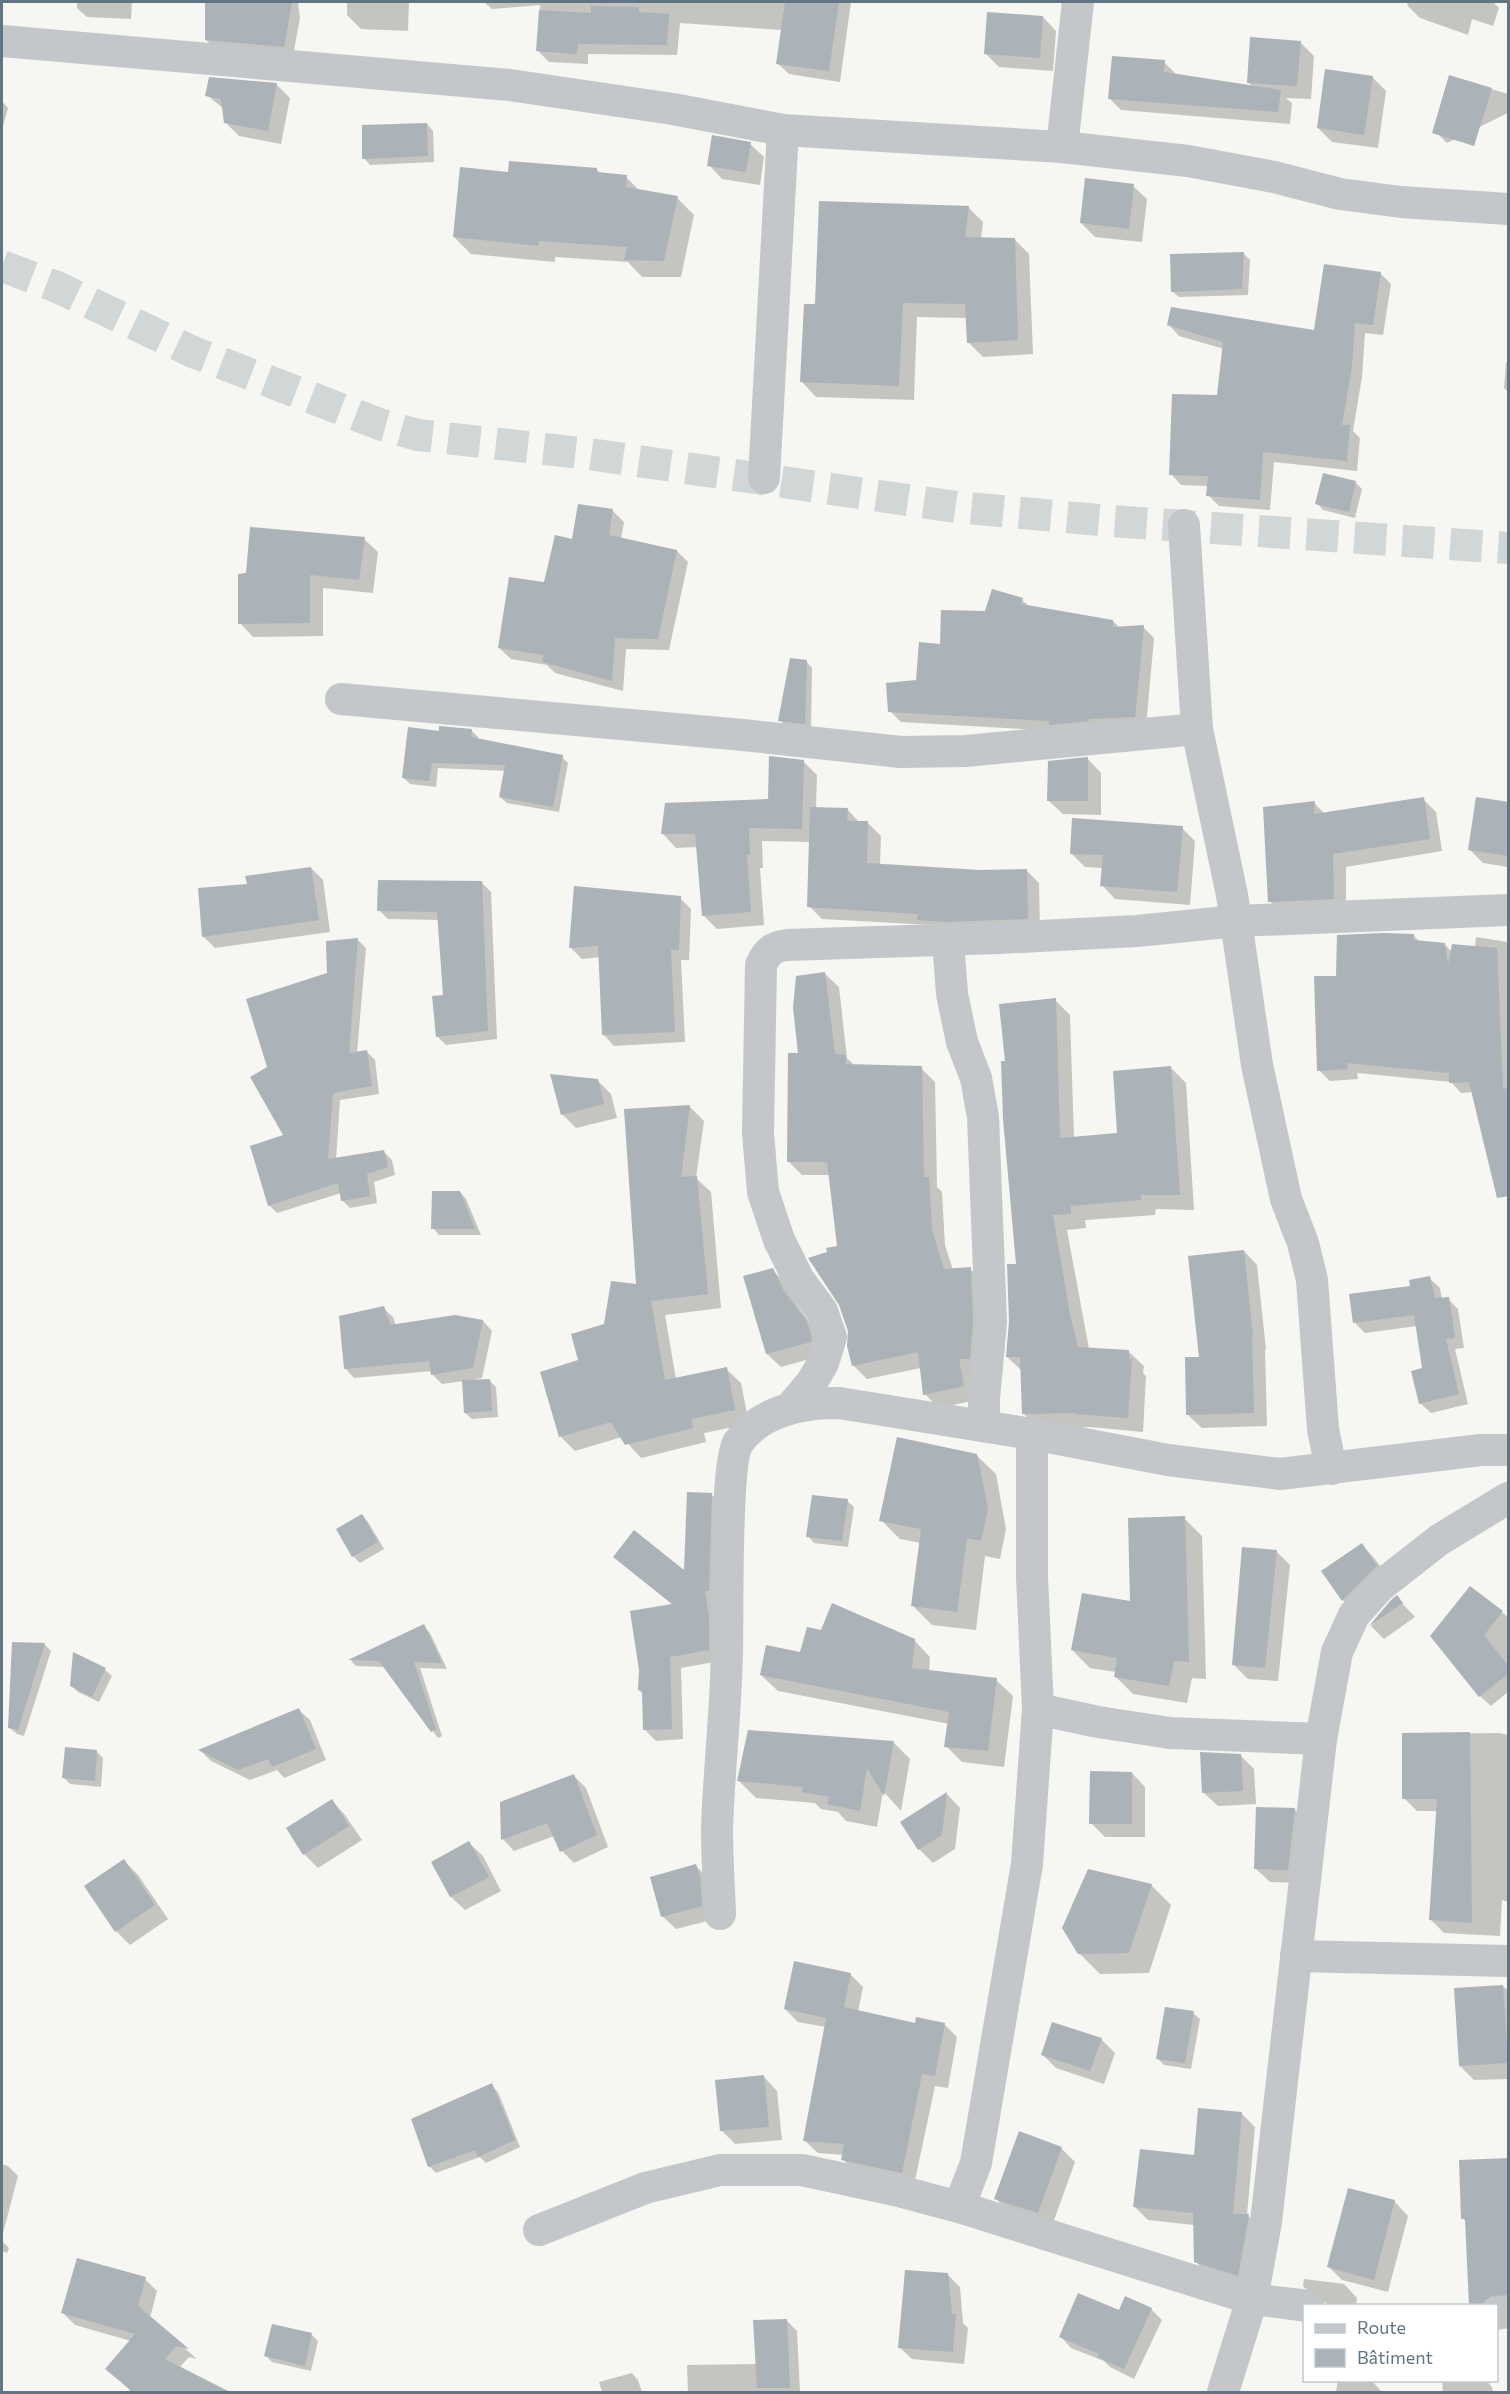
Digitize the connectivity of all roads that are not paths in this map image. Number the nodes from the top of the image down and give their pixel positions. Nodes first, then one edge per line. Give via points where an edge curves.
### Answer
1 (1078, 2) edge
2 (2, 41) edge
3 (783, 130) junction
4 (1062, 147) junction
5 (1509, 209) edge
6 (764, 478) dead end
7 (1184, 525) dead end
8 (341, 699) dead end
9 (1197, 729) junction
10 (1509, 910) edge
11 (1236, 921) junction
12 (948, 940) junction
13 (790, 1408) junction
14 (984, 1426) junction
15 (1032, 1434) junction
16 (1509, 1450) edge
17 (1331, 1469) junction
18 (1509, 1498) edge
19 (1038, 1709) junction
20 (1321, 1739) junction
21 (720, 1914) dead end
22 (1296, 1956) junction
23 (1509, 1961) edge
24 (959, 2207) junction
25 (539, 2230) dead end
26 (1252, 2299) junction
27 (1303, 2305) edge
28 (1223, 2392) edge

1 - 4 street
2 - 3 street via 510,86 673,109
3 - 4 street
3 - 6 street
4 - 5 street via 1188,162 1274,177 1340,194
7 - 9 street
8 - 9 street via 901,752 966,752
9 - 11 street
10 - 11 street
11 - 12 street via 1137,931
11 - 17 street via 1257,1065 1286,1199 1312,1280 1323,1429
12 - 13 street via 787,945 774,947 761,965 758,1133 763,1192 779,1240 799,1280 822,1311 831,1337 823,1363
12 - 14 street via 952,994 983,1117 991,1322
13 - 14 street via 839,1403
13 - 21 street via 756,1425 737,1445 734,1457 717,1830
14 - 15 street
15 - 17 street via 1168,1460 1280,1474
15 - 19 street via 1032,1577
16 - 17 street
18 - 20 street via 1439,1540 1379,1587 1354,1615 1337,1652
19 - 20 street via 1170,1733
19 - 24 street via 1027,1864 976,2163
20 - 22 street
22 - 23 street
22 - 26 street via 1266,2222
24 - 25 street via 802,2170 720,2170 645,2188
24 - 26 street
26 - 27 street
26 - 28 street

